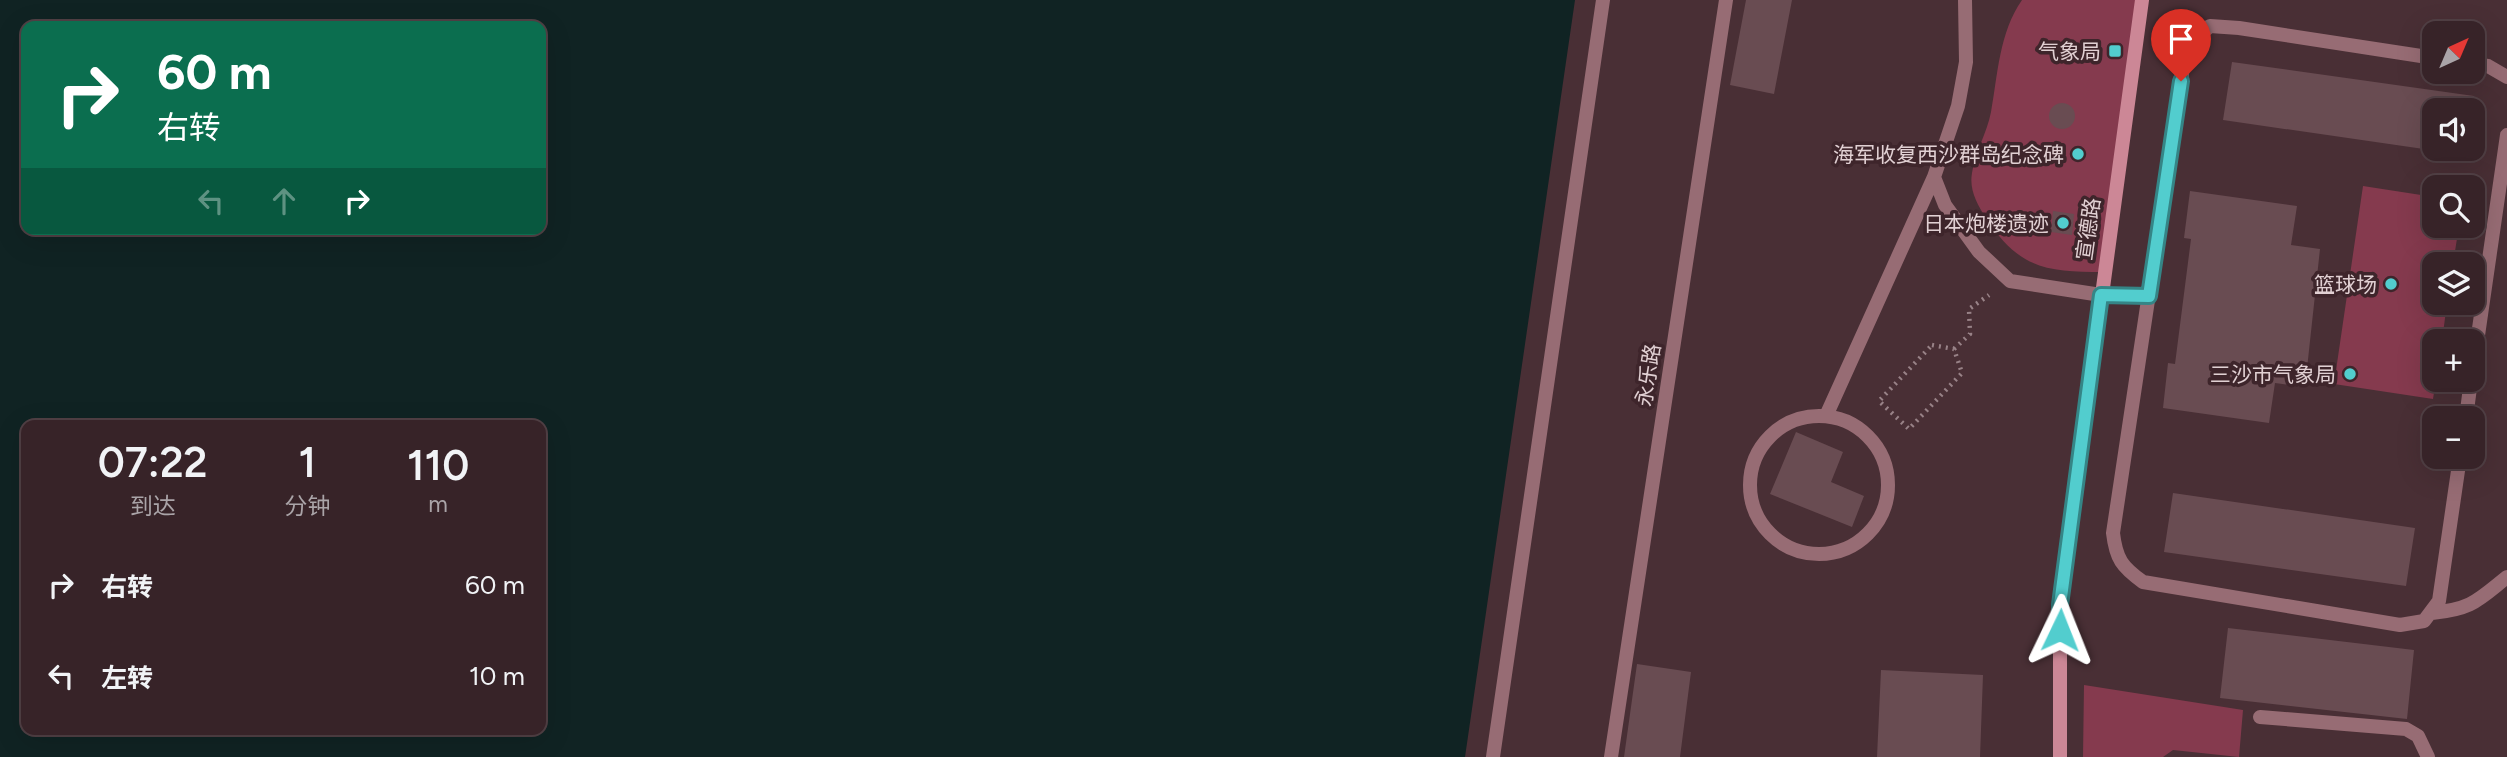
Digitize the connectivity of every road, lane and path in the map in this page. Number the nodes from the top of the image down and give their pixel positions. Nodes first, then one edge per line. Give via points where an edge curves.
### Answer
1 (1602, 0) edge
2 (1726, 0) edge
3 (1965, 0) edge
4 (2142, 0) edge
5 (2422, 56) edge
6 (2485, 66) edge
7 (2507, 77) edge
8 (2507, 135) edge
9 (1934, 177) junction
10 (2010, 281) junction
11 (2101, 295) junction
12 (2149, 296) junction
13 (2479, 329) edge
14 (1954, 349) junction
15 (1826, 416) junction
16 (2458, 469) edge
17 (2507, 577) edge
18 (2432, 613) junction
19 (2260, 717) dead end
20 (1493, 757) edge
21 (1611, 757) edge
22 (2060, 757) edge
23 (2428, 757) edge

1 - 20 street
2 - 21 street, 永乐路
3 - 9 street via 1966,62 1958,106
4 - 11 street, 宣德路
5 - 12 street via 2239,28 2210,26 2193,40 2185,54
6 - 7 street
8 - 13 street
9 - 10 street via 1945,205 1979,252
9 - 15 street
10 - 11 street
10 - 14 path via 1969,309 1970,334
11 - 12 street
11 - 22 street, 宣德路 via 2060,605
12 - 18 street via 2113,533 2125,569 2143,582 2400,625 2424,621
14 - 14 path via 1932,345 1879,401 1909,429 1962,373
15 - 15 street via 1866,433 1887,471 1888,493 1883,514 1871,533 1833,554 1811,555 1772,537 1759,520 1749,478 1767,438 1804,417
16 - 18 street via 2439,600
17 - 18 street via 2473,605
19 - 23 street via 2406,729 2418,736

